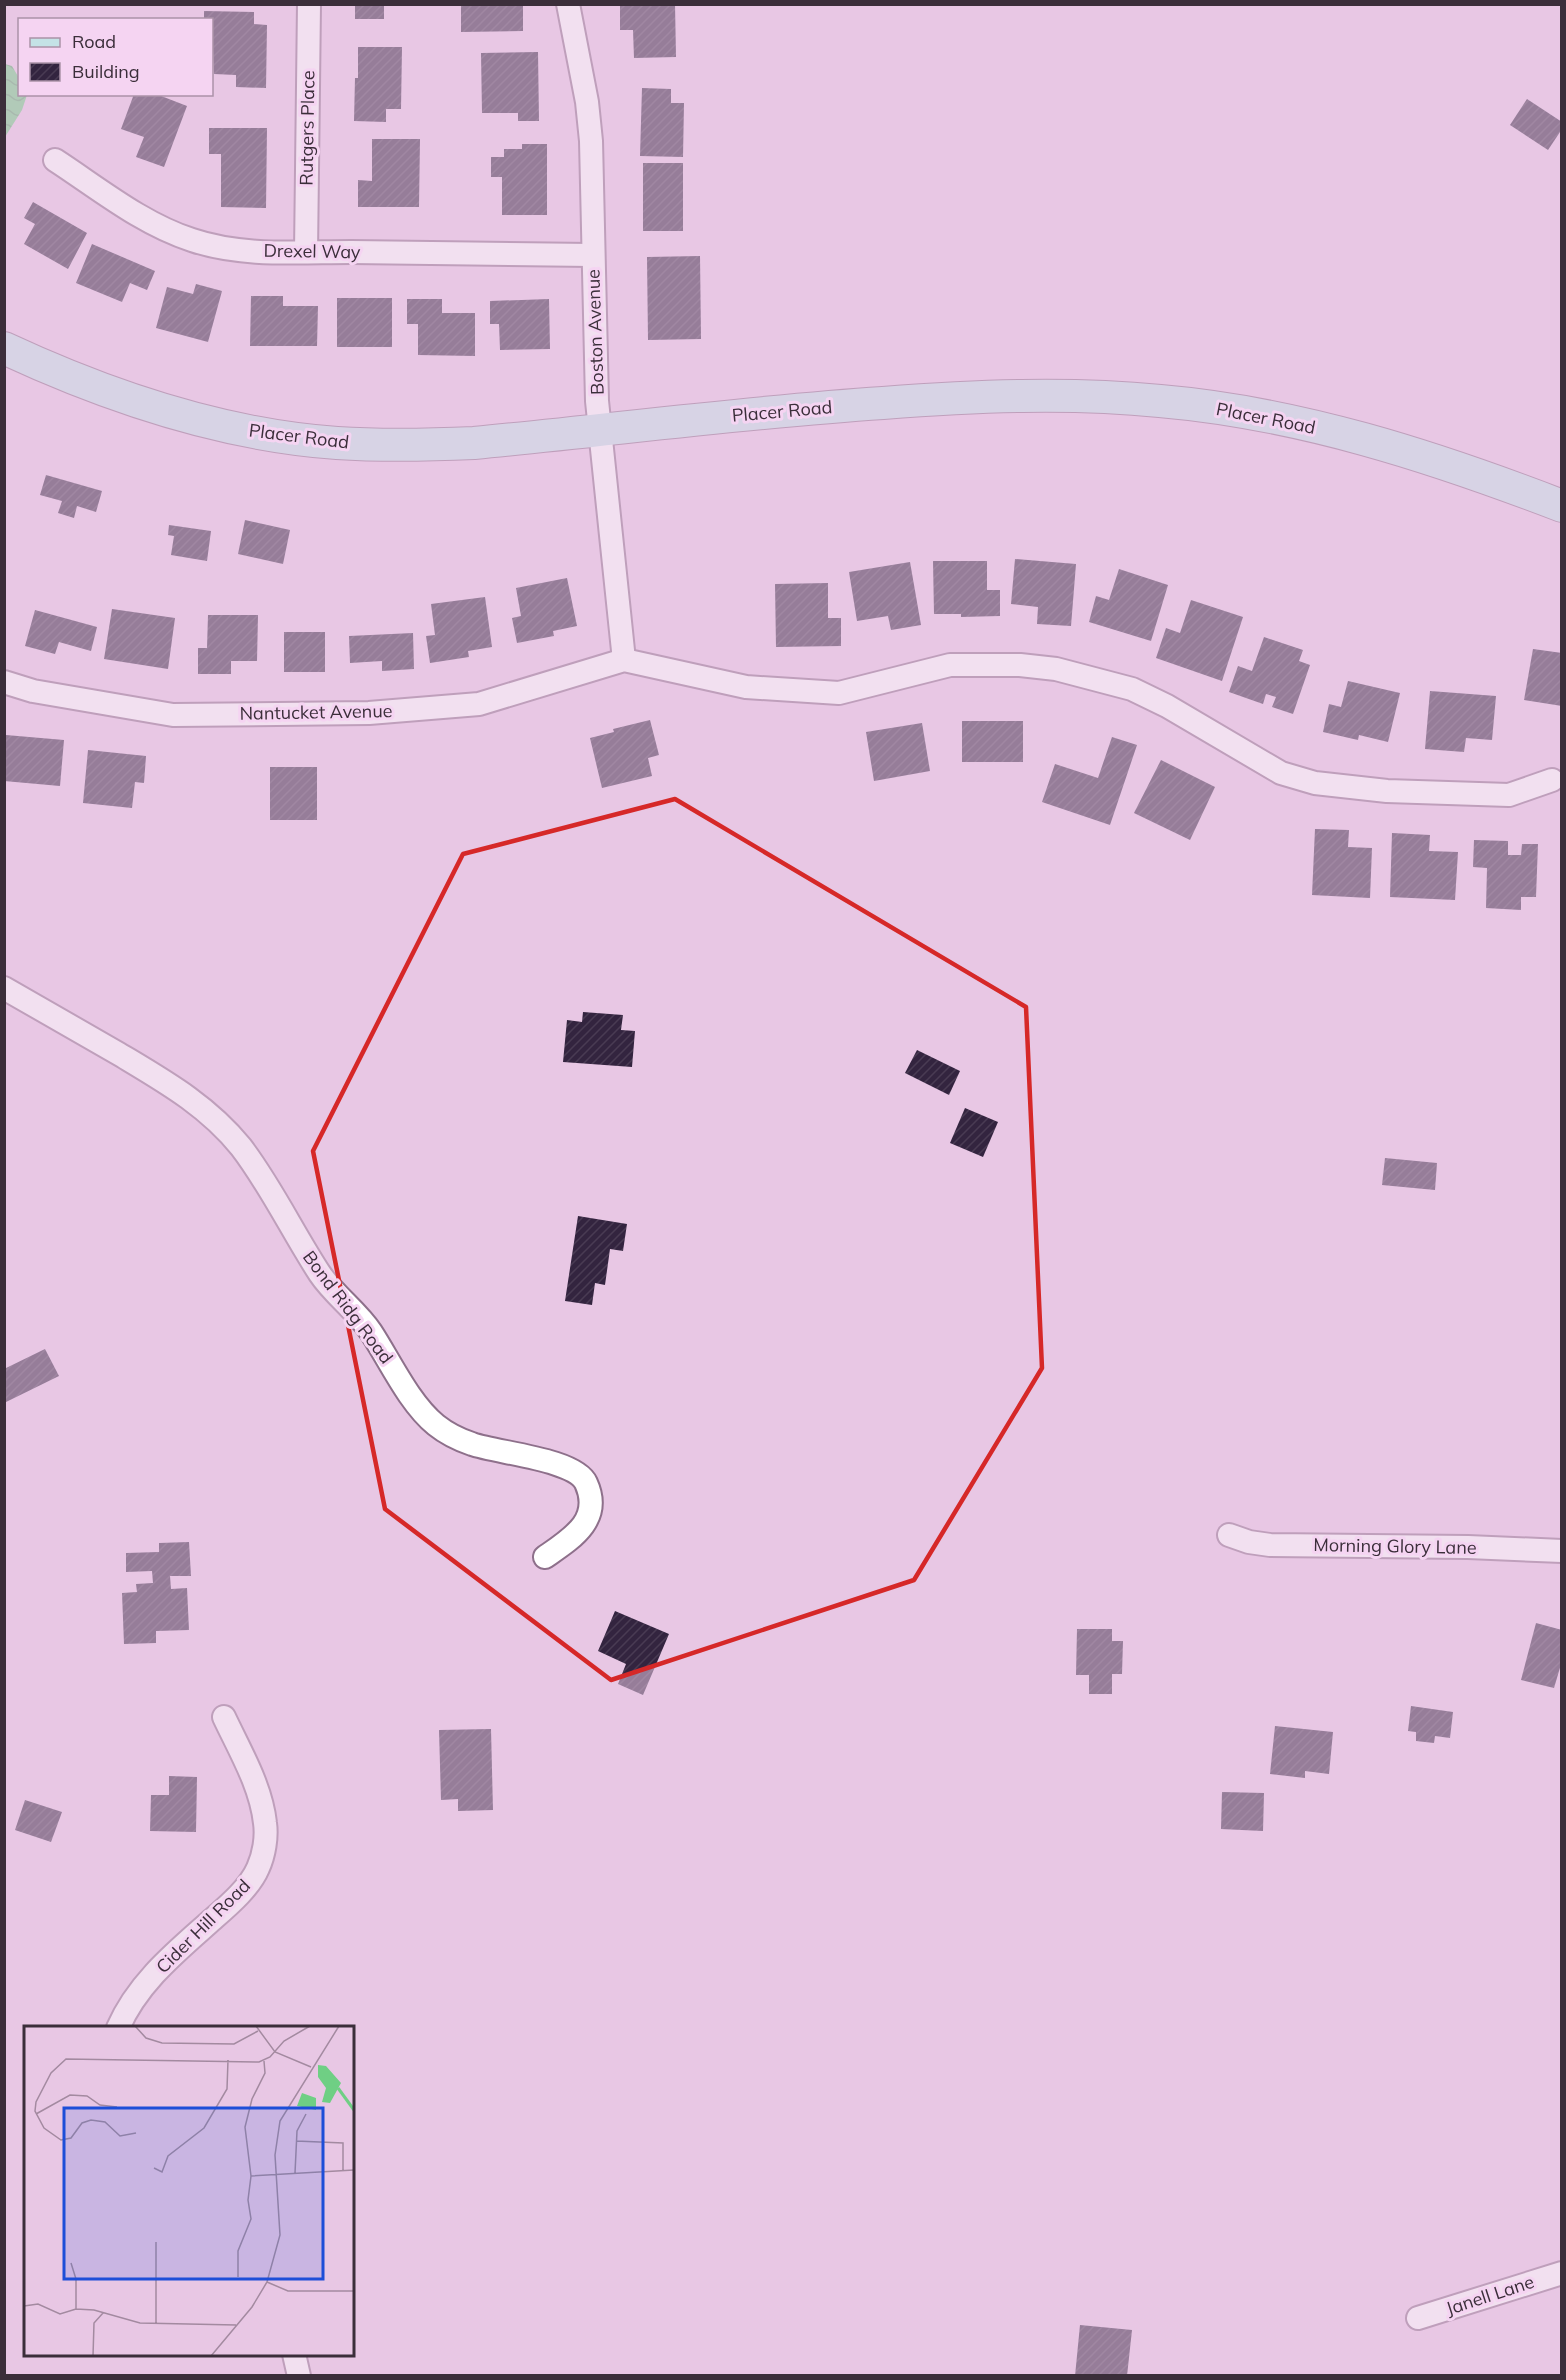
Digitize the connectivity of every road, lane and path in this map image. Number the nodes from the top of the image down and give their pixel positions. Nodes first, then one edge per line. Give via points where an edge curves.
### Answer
1 (309, 4) edge
2 (568, 4) edge
3 (55, 160) dead end
4 (306, 252) junction
5 (592, 255) junction
6 (4, 348) edge
7 (600, 431) junction
8 (1562, 506) edge
9 (624, 660) junction
10 (4, 682) edge
11 (1552, 780) dead end
12 (4, 988) edge
13 (1229, 1535) dead end
14 (1562, 1551) edge
15 (545, 1557) dead end
16 (224, 1717) dead end
17 (119, 2026) edge
18 (1562, 2273) edge
19 (1418, 2318) dead end
20 (294, 2356) edge
21 (298, 2376) edge

1 - 4 street, Rutgers Place
2 - 5 street, Boston Avenue via 591,141
3 - 4 street, Drexel Way via 146,219 179,235 225,248
4 - 5 street, Drexel Way
5 - 7 street, Boston Avenue
6 - 7 main road, Placer Road via 122,397 227,426 312,440 434,445
7 - 8 main road, Placer Road via 786,410 956,398 1161,401 1330,430 1471,471
7 - 9 street, Boston Avenue
9 - 10 street, Nantucket Avenue via 479,704 369,713 173,715 33,691
9 - 11 street via 746,687 839,693 950,665 1056,669 1132,689 1281,773 1315,783 1387,791 1509,795
12 - 15 street, Bond Ridg Road via 161,1079 211,1114 242,1148 322,1277 369,1329 410,1394 436,1425 473,1444 554,1463 582,1477 590,1498 588,1517 578,1533
13 - 14 street, Morning Glory Lane via 1270,1545
16 - 17 street, Cider Hill Road via 262,1803 266,1839 258,1868 229,1904 140,1990
18 - 19 street, Janell Lane
20 - 21 street

